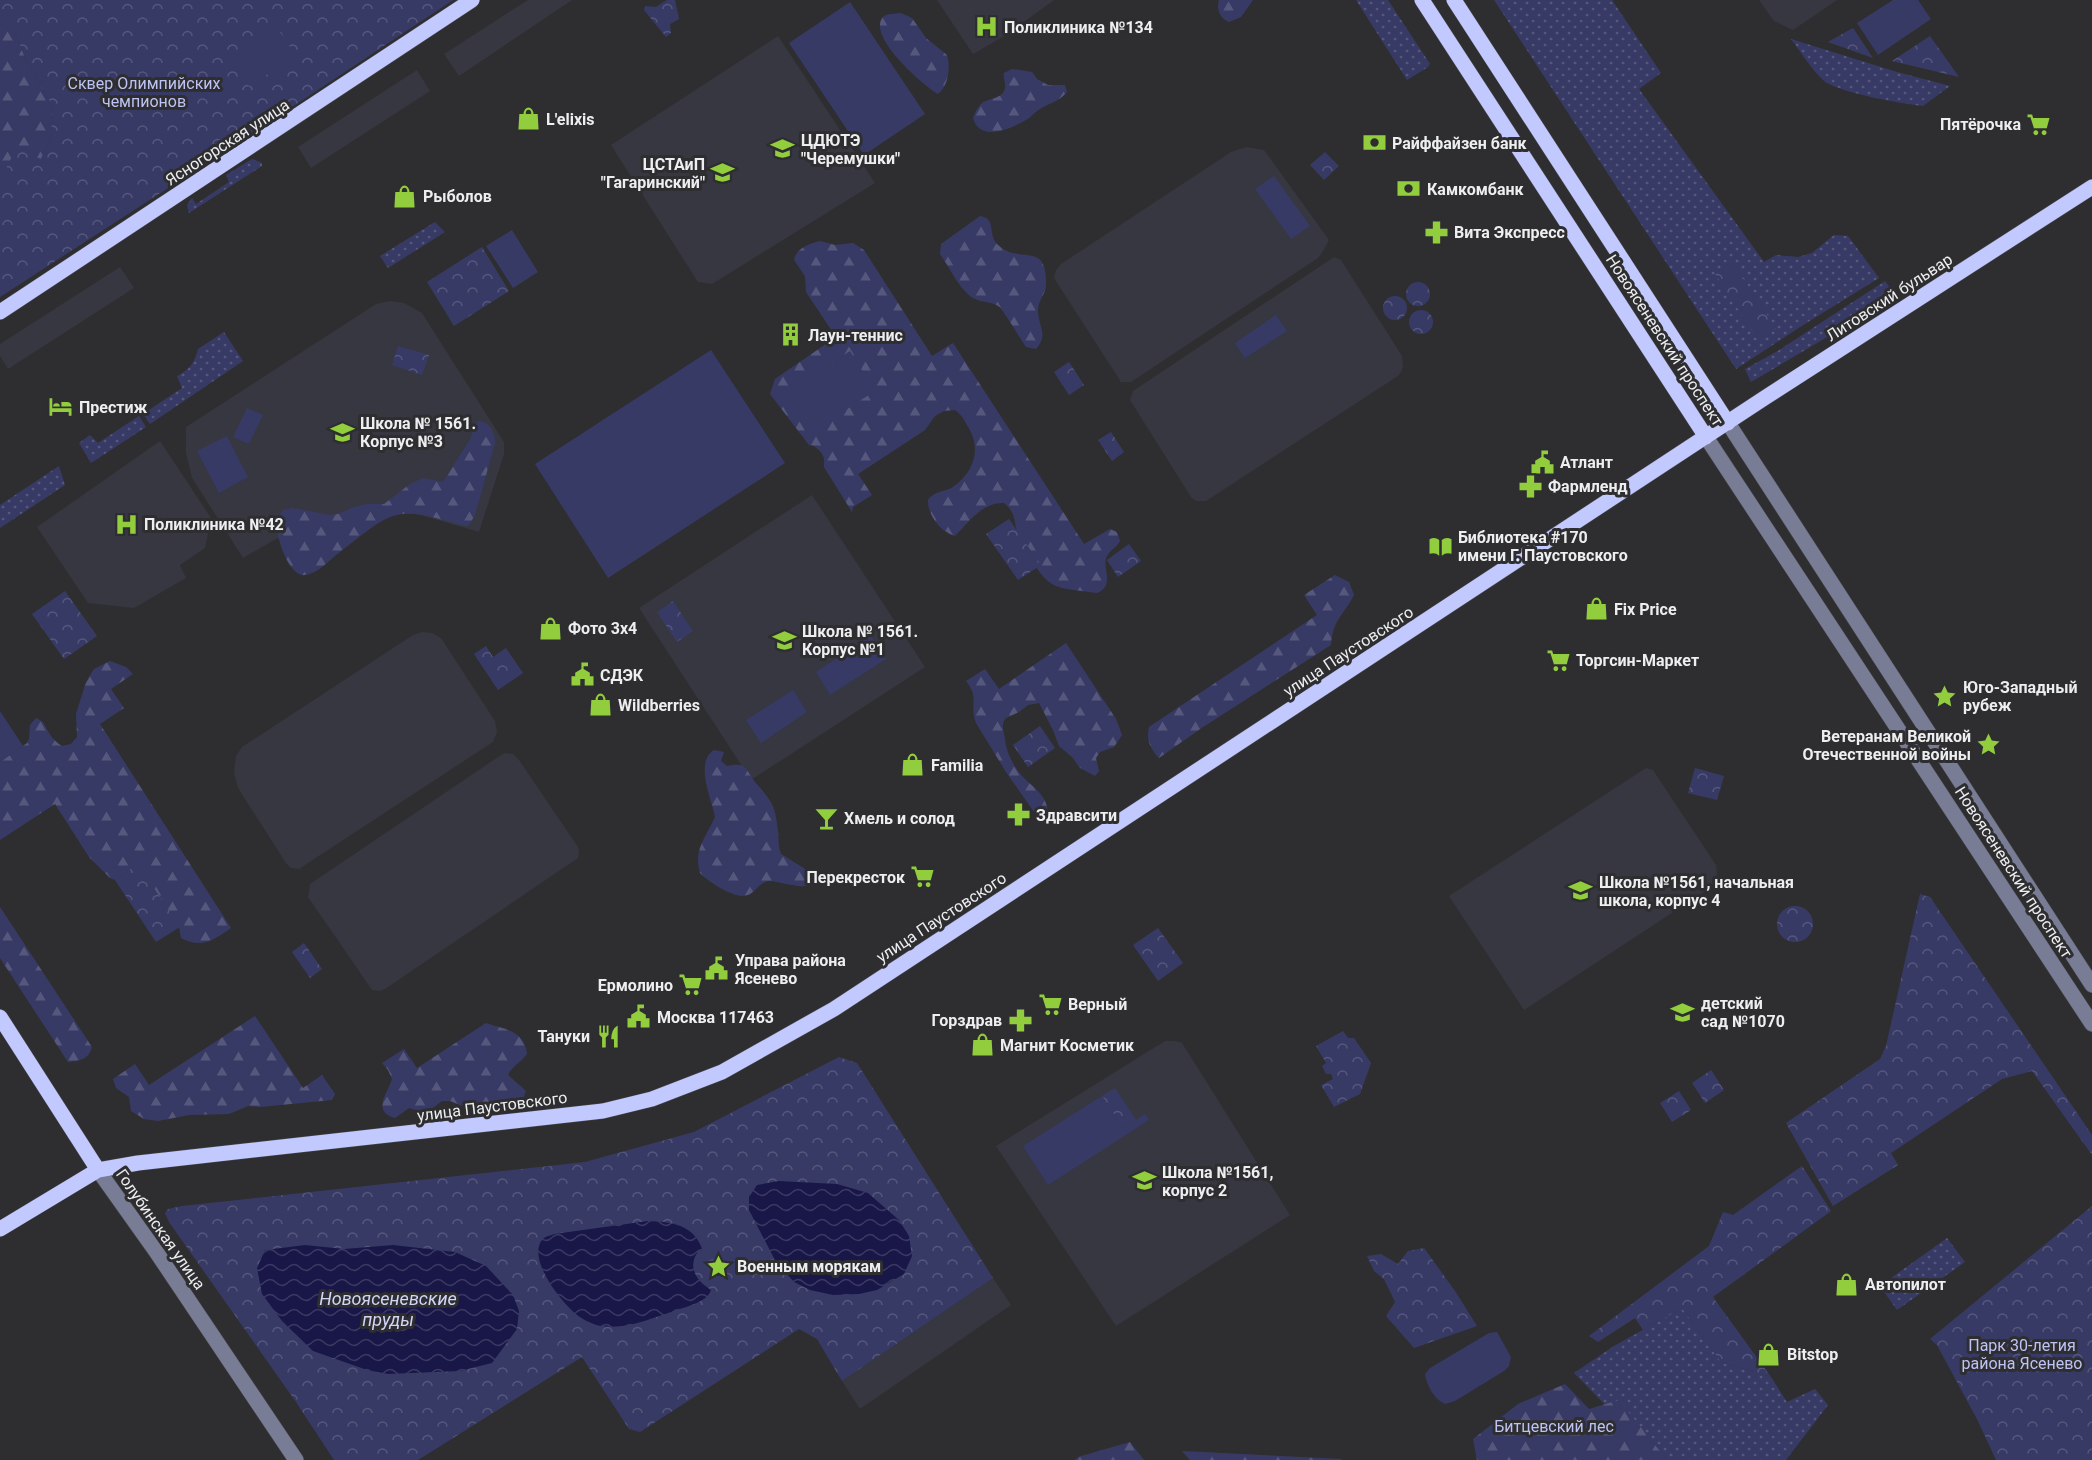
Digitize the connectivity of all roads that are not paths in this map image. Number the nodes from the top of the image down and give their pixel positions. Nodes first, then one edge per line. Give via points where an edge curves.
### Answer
1 (472, 0) edge
2 (1422, 0) edge
3 (1454, 0) edge
4 (2092, 188) edge
5 (0, 312) edge
6 (1728, 423) junction
7 (1706, 437) junction
8 (1899, 687) junction
9 (1879, 698) junction
10 (1943, 757) junction
11 (1925, 769) junction
12 (2092, 985) edge
13 (0, 1017) edge
14 (2092, 1024) edge
15 (98, 1170) junction
16 (0, 1229) edge
17 (296, 1460) edge

1 - 5 main road, Ясногорская улица
2 - 7 main road, Новоясеневский проспект
3 - 6 main road, Новоясеневский проспект
4 - 6 main road, Литовский бульвар
6 - 7 main road, Литовский бульвар
6 - 8 street, Новоясеневский проспект
7 - 9 street, Новоясеневский проспект
7 - 15 main road, улица Паустовского via 834,1009 722,1072 652,1099 603,1111
8 - 9 street via 1900,695 1895,702 1886,704
8 - 10 street, Новоясеневский проспект
9 - 11 street, Новоясеневский проспект
10 - 11 street via 1936,752 1928,754 1923,761
10 - 12 street, Новоясеневский проспект
11 - 14 street, Новоясеневский проспект
13 - 15 main road, Голубинская улица
15 - 16 main road
15 - 17 street, Голубинская улица

